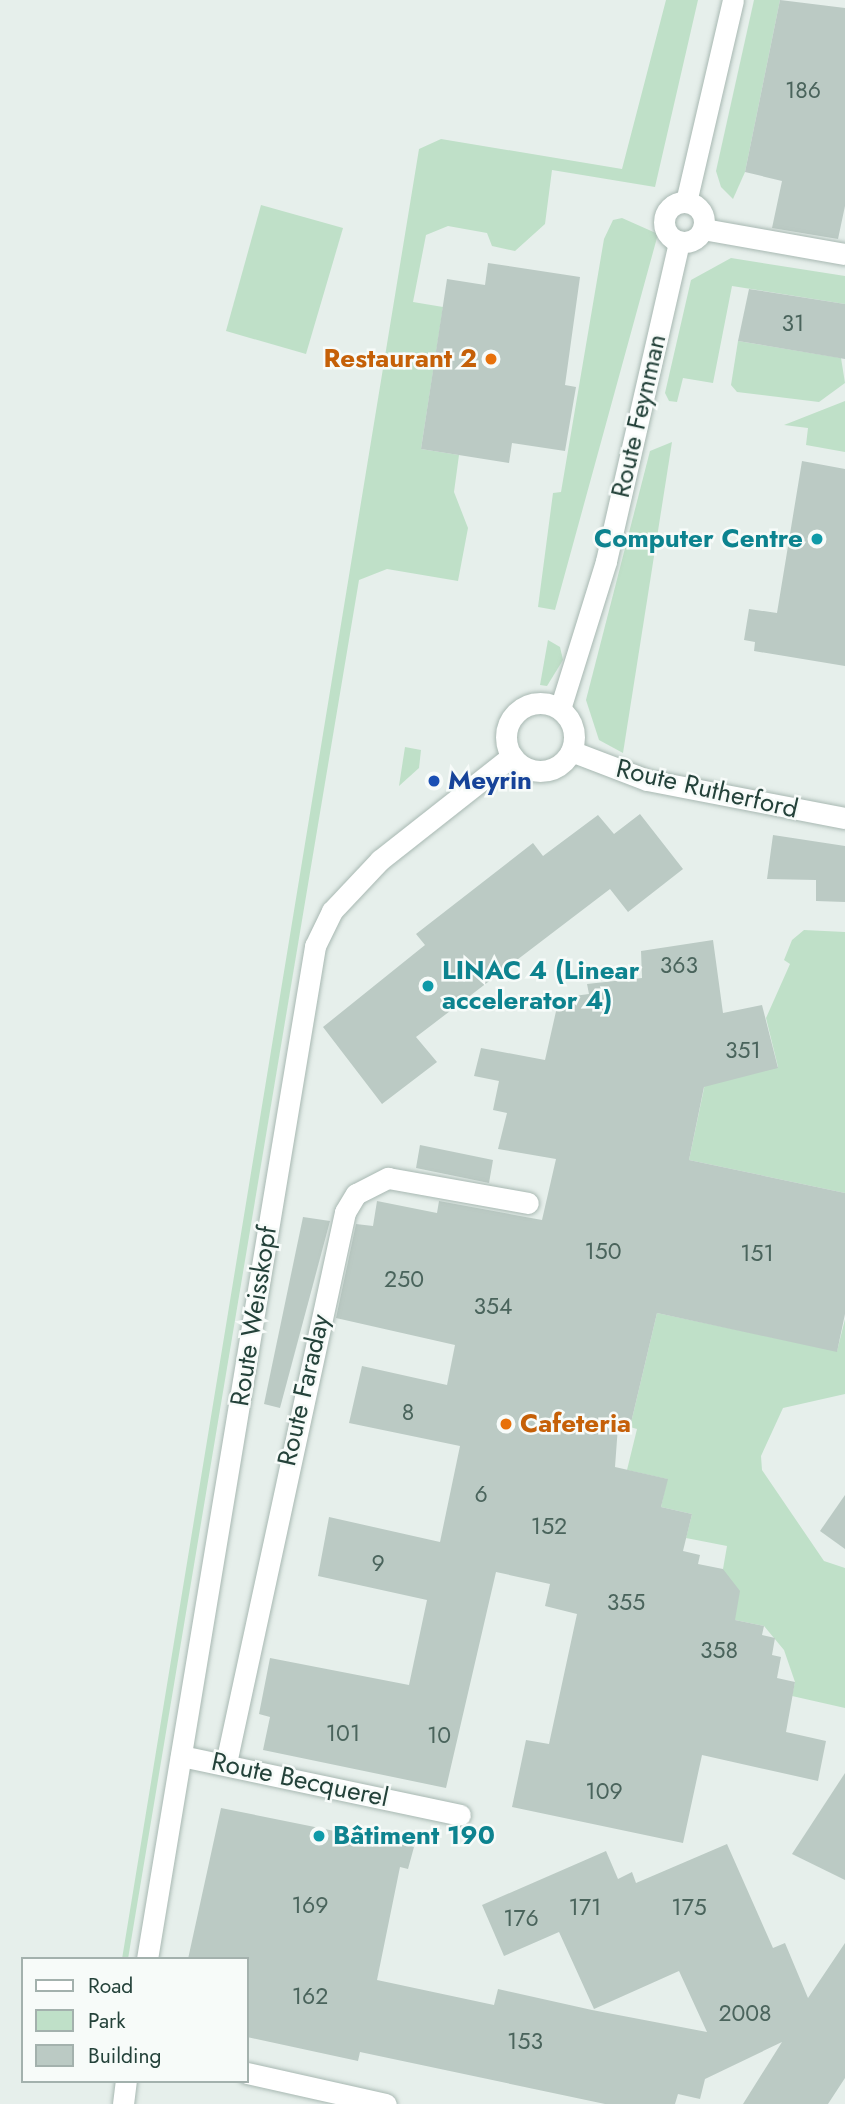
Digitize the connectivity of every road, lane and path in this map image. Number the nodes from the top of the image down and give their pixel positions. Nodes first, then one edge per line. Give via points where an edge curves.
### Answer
1 (733, 0) edge
2 (686, 202) junction
3 (703, 229) junction
4 (679, 242) junction
5 (845, 254) edge
6 (560, 709) junction
7 (571, 751) junction
8 (512, 756) junction
9 (845, 818) edge
10 (528, 1203) dead end
11 (181, 1756) junction
12 (226, 1763) junction
13 (460, 1815) dead end
14 (147, 1957) edge
15 (248, 2073) edge
16 (126, 2083) edge
17 (123, 2104) edge
18 (386, 2104) edge

1 - 2 street
2 - 3 street via 700,210
2 - 4 street via 671,207 664,223
3 - 4 street via 696,239
3 - 5 street
4 - 6 street, Route Feynman via 609,550
6 - 7 street via 573,725
6 - 8 street via 540,702 515,713 505,737
7 - 8 street via 563,763 541,771
7 - 9 street, Route Rutherford via 647,780
8 - 11 street, Route Weisskopf via 380,860 332,911 315,946
10 - 12 street, Route Faraday via 388,1178 356,1194 345,1212
11 - 12 street, Route Becquerel
11 - 14 street, Route Weisskopf
12 - 13 street, Route Becquerel
15 - 18 street
16 - 17 street

